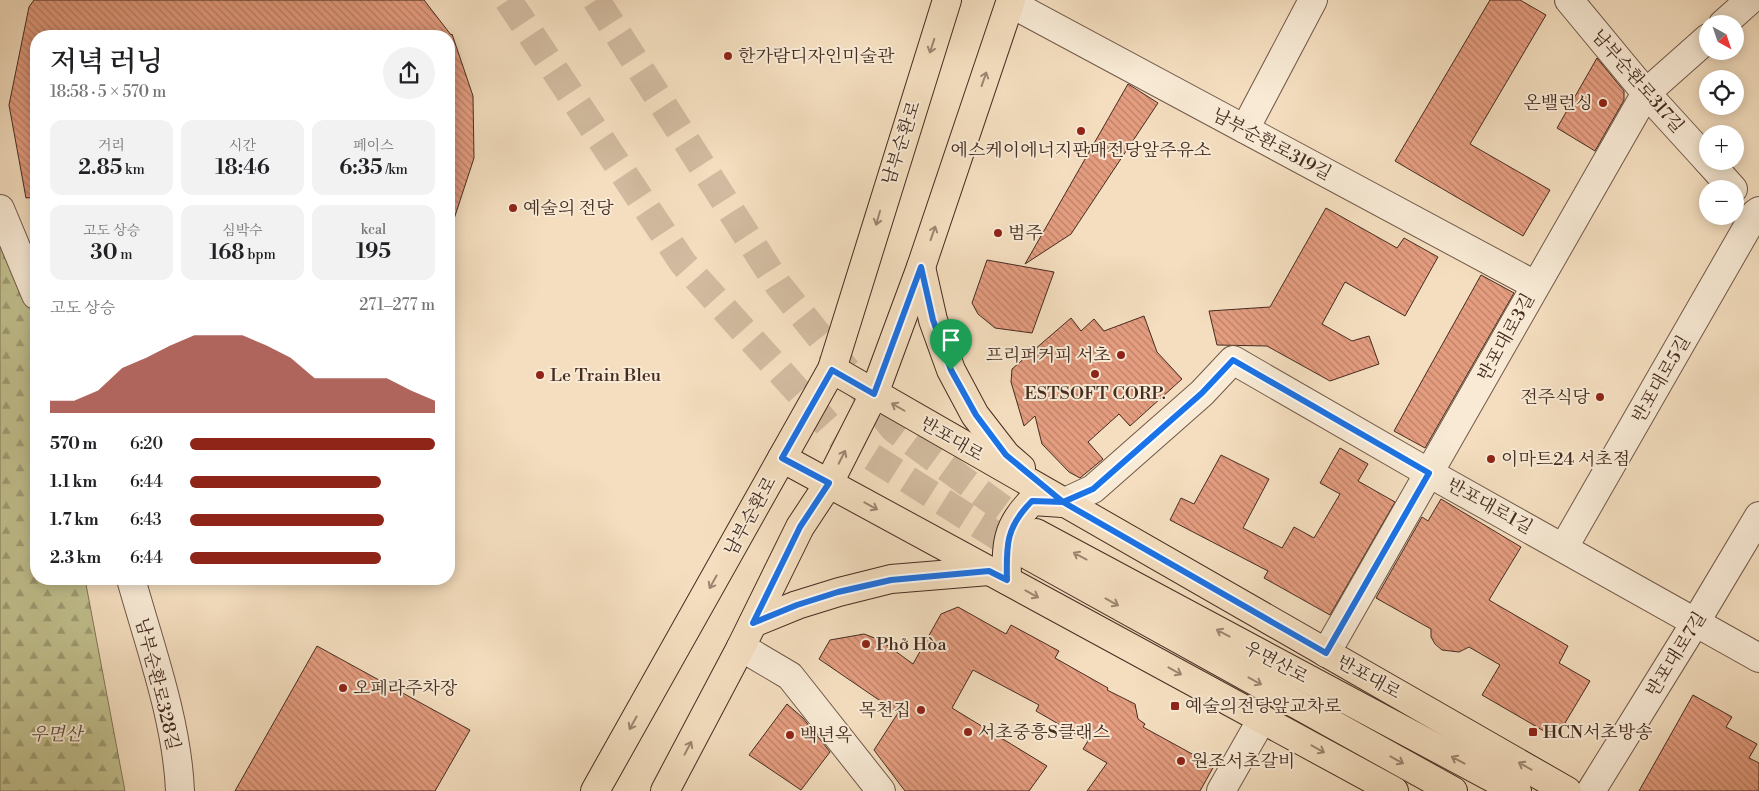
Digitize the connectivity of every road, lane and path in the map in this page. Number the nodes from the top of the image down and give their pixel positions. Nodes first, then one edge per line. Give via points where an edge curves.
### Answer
1 (947, 0) edge
2 (1313, 0) edge
3 (1569, 0) edge
4 (1750, 0) edge
5 (1010, 1) edge
6 (1733, 15) edge
7 (1699, 46) edge
8 (1646, 93) junction
9 (1245, 129) junction
10 (1699, 151) edge
11 (1716, 170) edge
12 (1725, 180) edge
13 (1744, 200) edge
14 (0, 209) edge
15 (1758, 214) edge
16 (921, 267) junction
17 (30, 281) edge
18 (1535, 285) junction
19 (832, 370) junction
20 (874, 394) junction
21 (782, 458) junction
22 (1429, 473) junction
23 (829, 483) junction
24 (1063, 502) junction
25 (1759, 516) edge
26 (1564, 547) junction
27 (998, 576) junction
28 (133, 585) edge
29 (753, 623) junction
30 (1695, 623) junction
31 (741, 647) junction
32 (1326, 653) junction
33 (1759, 658) edge
34 (1262, 719) junction
35 (180, 791) edge
36 (595, 791) edge
37 (665, 791) edge
38 (881, 791) edge
39 (1220, 791) edge
40 (1394, 791) edge
41 (1453, 791) edge
42 (1517, 791) edge
43 (1567, 791) edge
44 (1591, 791) edge

1 -> 19 main road, 남부순환로
2 - 9 street
3 - 8 street, 남부순환로317길
4 - 6 street
5 - 9 street, 남부순환로319길
16 -> 5 main road
7 - 8 street, 반포대로3길
8 - 10 street, 남부순환로317길
8 - 18 street, 반포대로3길
9 - 18 street, 남부순환로319길
11 - 12 street, 남부순환로317길
13 - 15 street, 남부순환로317길
14 - 17 street
15 - 26 street, 반포대로5길
16 - 20 main road
16 - 24 main road via 933,320 951,370 976,415 1006,455
18 - 22 street, 반포대로3길
19 - 20 main road, 반포대로
19 - 21 main road, 남부순환로
23 -> 20 main road
24 -> 20 main road, 반포대로
21 - 23 main road
21 -> 36 main road, 남부순환로
22 - 24 street, 반포대로1길 via 1233,360 1202,393 1093,489
22 - 26 street, 반포대로1길
22 - 32 street, 반포대로3길
23 -> 27 main road
23 - 29 main road via 800,527
24 - 27 main road via 1032,501 1024,509 1007,540
24 - 32 main road, 반포대로
25 - 30 street, 반포대로7길
26 - 30 street, 반포대로1길
27 - 29 main road via 891,580 830,594
27 -> 34 main road
28 - 35 street, 남부순환로328길 via 166,702
29 - 31 main road
30 - 33 street, 반포대로1길
30 - 44 street, 반포대로7길
37 -> 31 main road
31 - 38 street via 790,676
43 -> 32 main road, 반포대로
34 - 39 street
34 -> 40 main road
42 -> 41 main road, 우면산로 via 1030,543

